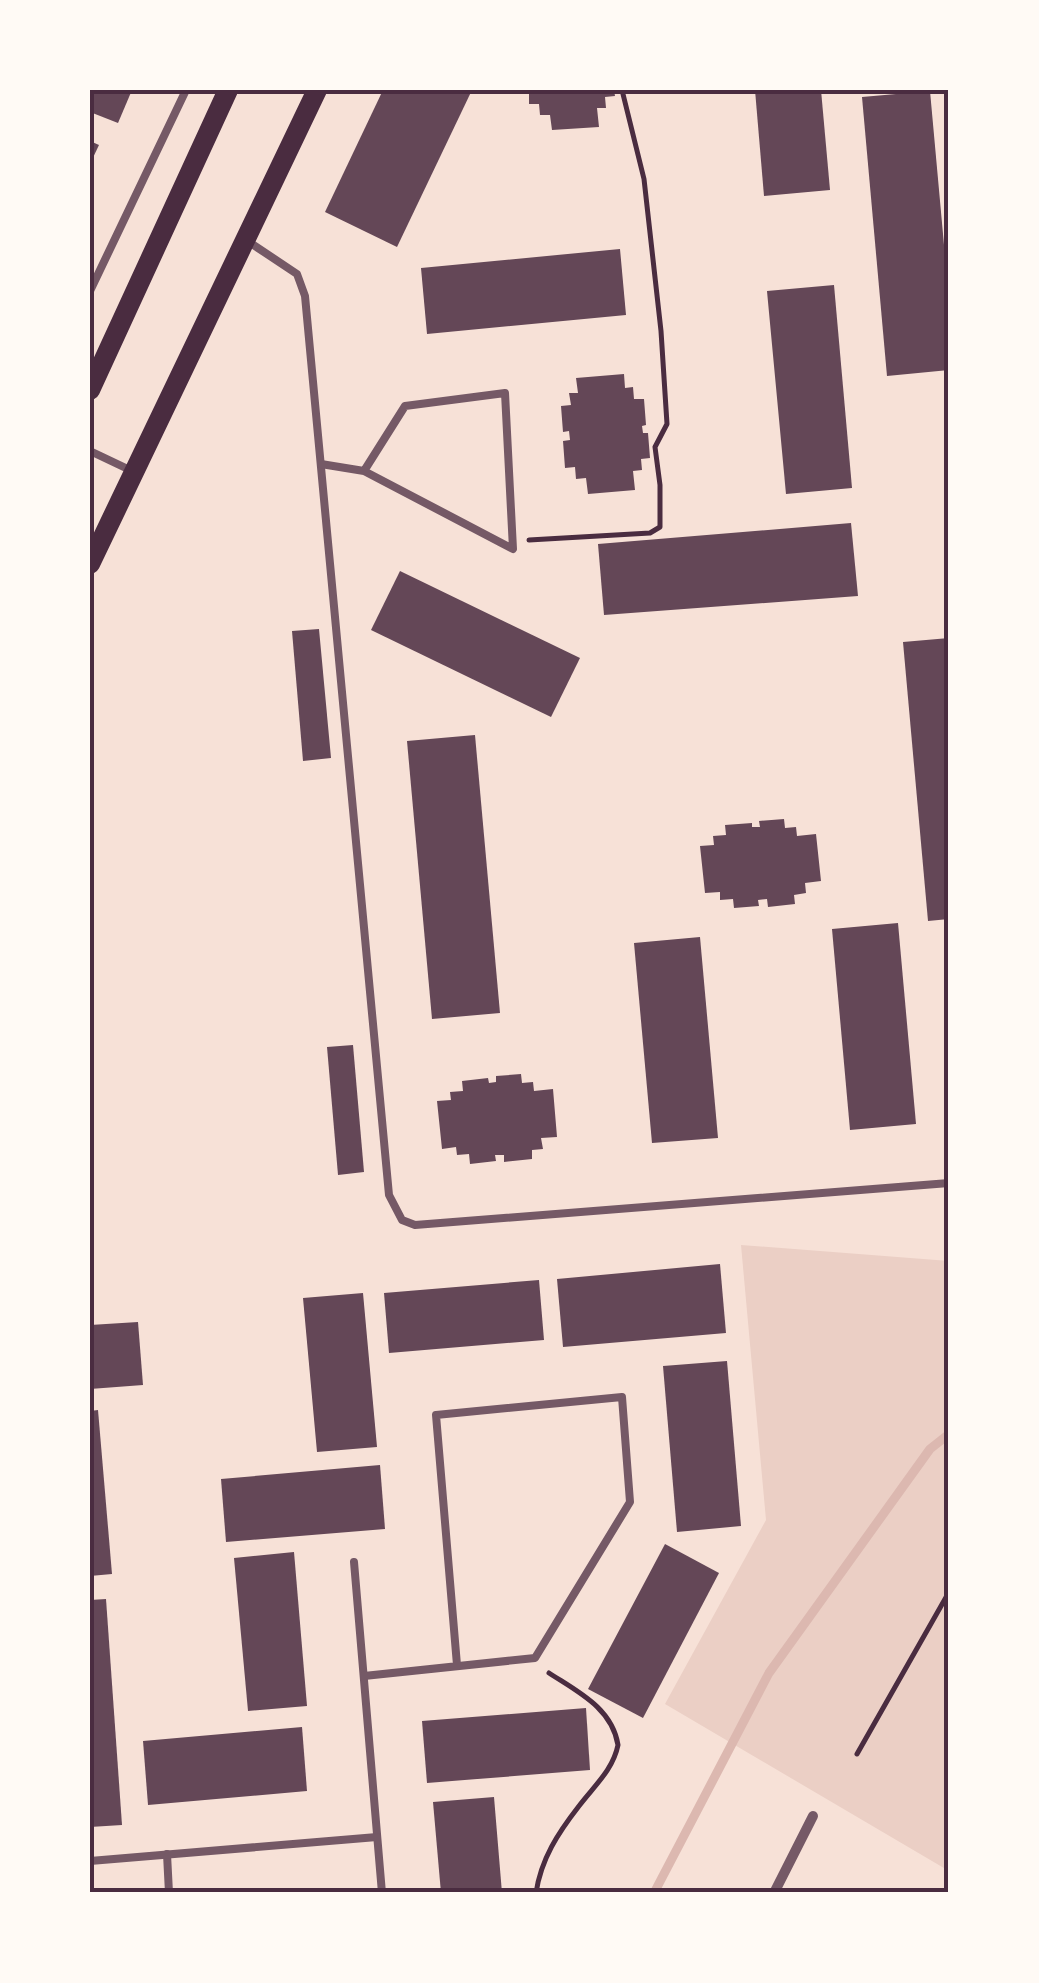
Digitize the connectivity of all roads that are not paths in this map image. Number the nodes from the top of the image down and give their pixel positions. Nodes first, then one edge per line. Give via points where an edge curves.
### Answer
1 (186, 90) edge
2 (228, 90) edge
3 (317, 90) edge
4 (245, 239) junction
5 (90, 291) edge
6 (90, 390) edge
7 (90, 451) edge
8 (321, 464) junction
9 (364, 471) junction
10 (134, 472) junction
11 (90, 564) edge
12 (949, 1183) edge
13 (354, 1562) dead end
14 (457, 1665) junction
15 (364, 1676) junction
16 (813, 1816) dead end
17 (377, 1837) junction
18 (166, 1854) junction
19 (90, 1860) edge
20 (169, 1893) edge
21 (382, 1893) edge
22 (774, 1893) edge

1 - 5 lane
2 - 6 main road
3 - 4 main road
4 - 8 lane via 302,283
4 - 10 main road
7 - 10 lane
8 - 9 lane
8 - 12 lane via 389,1195 402,1220 415,1226
9 - 9 lane via 513,548 505,393 405,406
10 - 11 main road
13 - 15 lane
14 - 14 lane via 536,1658 630,1502 622,1397 436,1415
14 - 15 lane
15 - 17 lane
16 - 22 street
17 - 18 lane
17 - 21 lane
18 - 19 lane
18 - 20 lane

